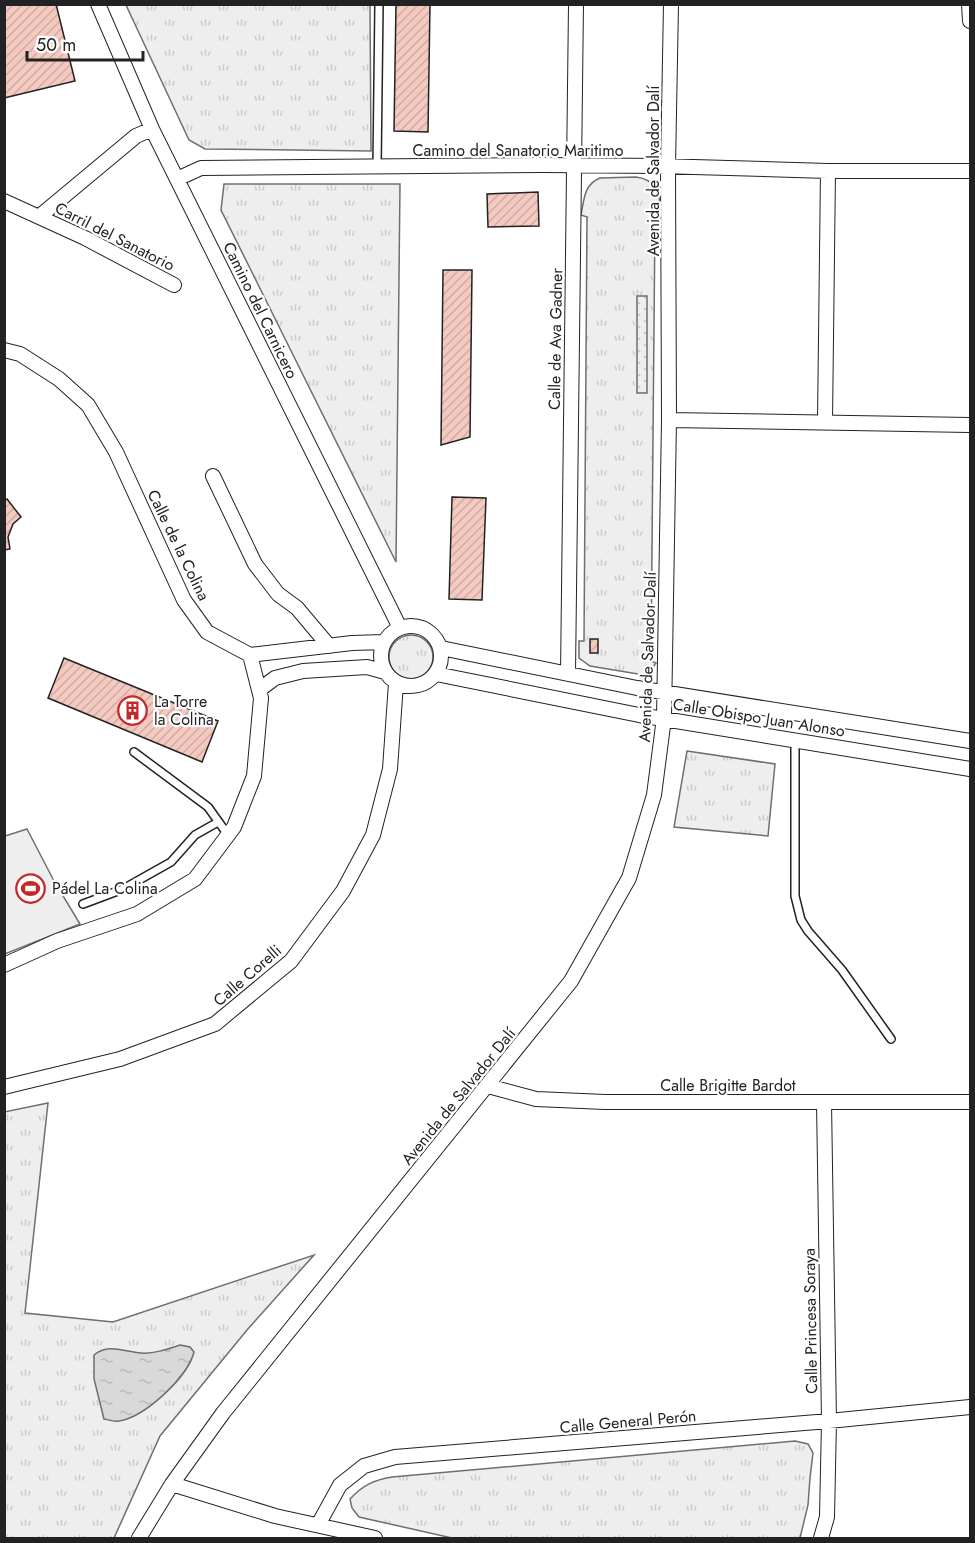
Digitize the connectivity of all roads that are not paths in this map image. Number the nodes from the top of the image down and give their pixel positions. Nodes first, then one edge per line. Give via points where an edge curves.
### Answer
1 (98, 4) edge
2 (379, 4) edge
3 (576, 4) edge
4 (671, 4) edge
5 (969, 4) edge
6 (970, 21) edge
7 (152, 129) junction
8 (574, 166) junction
9 (377, 167) junction
10 (668, 167) junction
11 (828, 171) junction
12 (970, 171) edge
13 (177, 179) junction
14 (4, 201) edge
15 (40, 216) junction
16 (174, 285) dead end
17 (4, 350) edge
18 (669, 420) junction
19 (825, 421) junction
20 (970, 425) edge
21 (213, 476) dead end
22 (400, 628) junction
23 (384, 642) junction
24 (329, 646) junction
25 (441, 648) junction
26 (250, 655) junction
27 (385, 672) junction
28 (436, 674) junction
29 (568, 674) junction
30 (396, 683) junction
31 (260, 690) junction
32 (664, 692) junction
33 (664, 718) junction
34 (795, 740) junction
35 (970, 741) edge
36 (134, 752) dead end
37 (970, 769) edge
38 (218, 822) junction
39 (228, 835) junction
40 (83, 904) dead end
41 (4, 965) edge
42 (891, 1039) dead end
43 (488, 1086) junction
44 (4, 1088) edge
45 (824, 1102) junction
46 (970, 1102) edge
47 (970, 1407) edge
48 (829, 1421) junction
49 (172, 1484) junction
50 (318, 1525) junction
51 (139, 1539) edge
52 (375, 1539) edge
53 (821, 1539) edge

1 - 7 street, Camino del Carnicero
2 - 9 lane
3 - 8 street, Calle de Ava Gadner
4 - 10 street, Avenida de Salvador Dalí
5 - 6 street
7 - 13 street, Camino del Carnicero
7 - 15 street, Carril del Sanatorio via 136,136
8 - 9 street, Camino del Sanatorio Maritimo
8 - 10 street, Camino del Sanatorio Maritimo
8 - 29 street, Calle de Ava Gadner
9 - 13 street, Camino del Sanatorio Maritimo via 201,168
10 - 11 street, Camino del Sanatorio Maritimo
10 - 18 street, Avenida de Salvador Dalí
11 - 12 street, Camino del Sanatorio Maritimo
11 - 19 street
13 - 22 street, Camino del Carnicero
14 - 15 street, Carril del Sanatorio
15 - 16 street, Carril del Sanatorio
17 - 26 street, Calle de la Colina via 40,366 88,405 116,452 184,600 207,632
18 - 19 street
18 - 32 street, Avenida de Salvador Dalí
19 - 20 street
21 - 24 street via 255,564 278,594 305,617
22 - 23 street
22 - 25 street via 420,627 429,631
23 - 24 street
23 - 27 street via 381,662
24 - 26 street
25 - 28 street
25 - 29 street, Calle Obispo Juan Alonso
26 - 31 street
27 - 30 street
27 - 31 street via 367,667 303,671 275,678
28 - 30 street via 414,687
28 - 33 street, Calle Obispo Juan Alonso
29 - 32 street, Calle Obispo Juan Alonso
30 - 44 street, Calle Corelli via 390,769 373,835 343,891 291,961 215,1024 120,1059
31 - 39 street via 254,776
32 - 33 street, Avenida de Salvador Dalí
32 - 35 street, Calle Obispo Juan Alonso
33 - 34 street, Calle Obispo Juan Alonso
33 - 43 street, Avenida de Salvador Dalí via 654,795 629,878 571,981
34 - 37 street, Calle Obispo Juan Alonso
34 - 42 lane via 795,896 801,920
36 - 38 lane via 208,807
38 - 39 lane
38 - 40 lane via 195,835 171,862 123,889
39 - 41 street via 195,879 137,914 57,941
43 - 45 street, Calle Brigitte Bardot via 536,1099
43 - 49 street, Avenida de Salvador Dalí via 223,1413
45 - 46 street, Calle Brigitte Bardot
45 - 48 street, Calle Princesa Soraya
47 - 48 street, Calle General Perón
48 - 50 street, Calle General Perón via 395,1456 364,1466 340,1485
48 - 53 street, Calle Princesa Soraya via 826,1517
49 - 50 street
49 - 51 street, Avenida de Salvador Dalí
50 - 52 street

